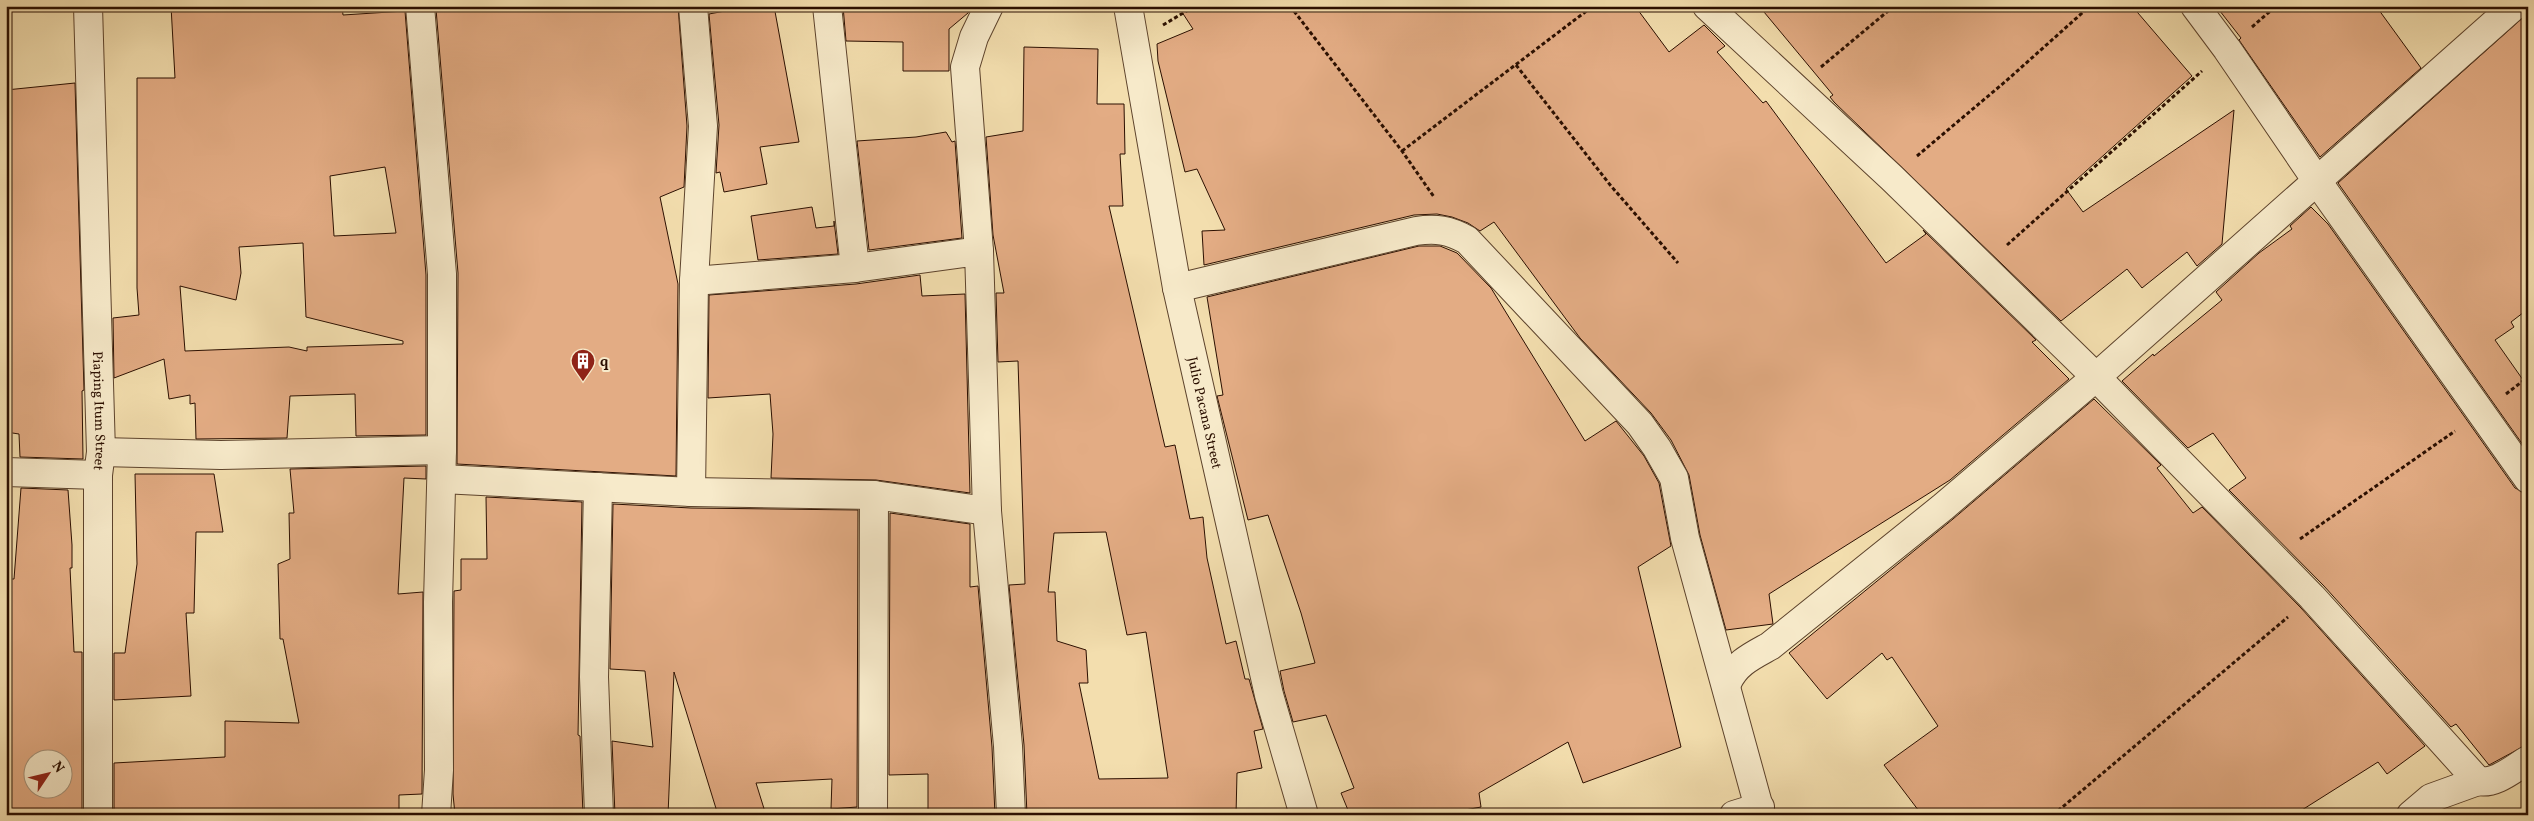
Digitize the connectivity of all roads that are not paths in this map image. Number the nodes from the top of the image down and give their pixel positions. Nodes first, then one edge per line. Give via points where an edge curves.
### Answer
1 (88, 6) edge
2 (420, 6) edge
3 (693, 6) edge
4 (827, 6) edge
5 (989, 6) edge
6 (1128, 6) edge
7 (1707, 6) edge
8 (2195, 6) edge
9 (2514, 6) edge
10 (2317, 181) junction
11 (979, 251) junction
12 (856, 268) junction
13 (694, 281) junction
14 (1177, 288) junction
15 (2096, 377) junction
16 (442, 450) junction
17 (100, 463) junction
18 (6, 472) edge
19 (442, 479) junction
20 (2528, 479) edge
21 (598, 487) junction
22 (690, 492) junction
23 (874, 495) junction
24 (987, 511) junction
25 (1727, 683) junction
26 (2528, 760) edge
27 (2478, 781) junction
28 (1761, 811) edge
29 (98, 815) edge
30 (436, 815) edge
31 (599, 815) edge
32 (873, 815) edge
33 (1012, 815) edge
34 (1304, 815) edge
35 (1734, 815) edge
36 (2411, 815) edge

1 - 17 street, Piaping Itum Street
2 - 16 street via 442,274
3 - 13 street via 703,126
4 - 12 street
5 - 11 street via 974,36 965,66
6 - 14 street, Julio Pacana Street
7 - 15 street via 1892,178
8 - 10 street via 2228,48
9 - 10 street
10 - 15 street
10 - 20 street
11 - 12 street
11 - 24 street
12 - 13 street
13 - 22 street
14 - 25 street via 1432,228 1467,240 1640,424 1658,448 1674,478 1685,538
14 - 34 street, Julio Pacana Street via 1269,696
15 - 25 street via 1943,507 1770,646 1747,658
15 - 27 street via 2312,597
16 - 17 street via 221,454
16 - 19 street
17 - 18 street
17 - 29 street, Piaping Itum Street
19 - 21 street
19 - 30 street
21 - 22 street
21 - 31 street via 594,677
22 - 23 street
23 - 24 street
23 - 32 street
24 - 33 street
25 - 28 street
26 - 27 street via 2500,777 2488,782
27 - 36 street via 2431,798
28 - 35 street

